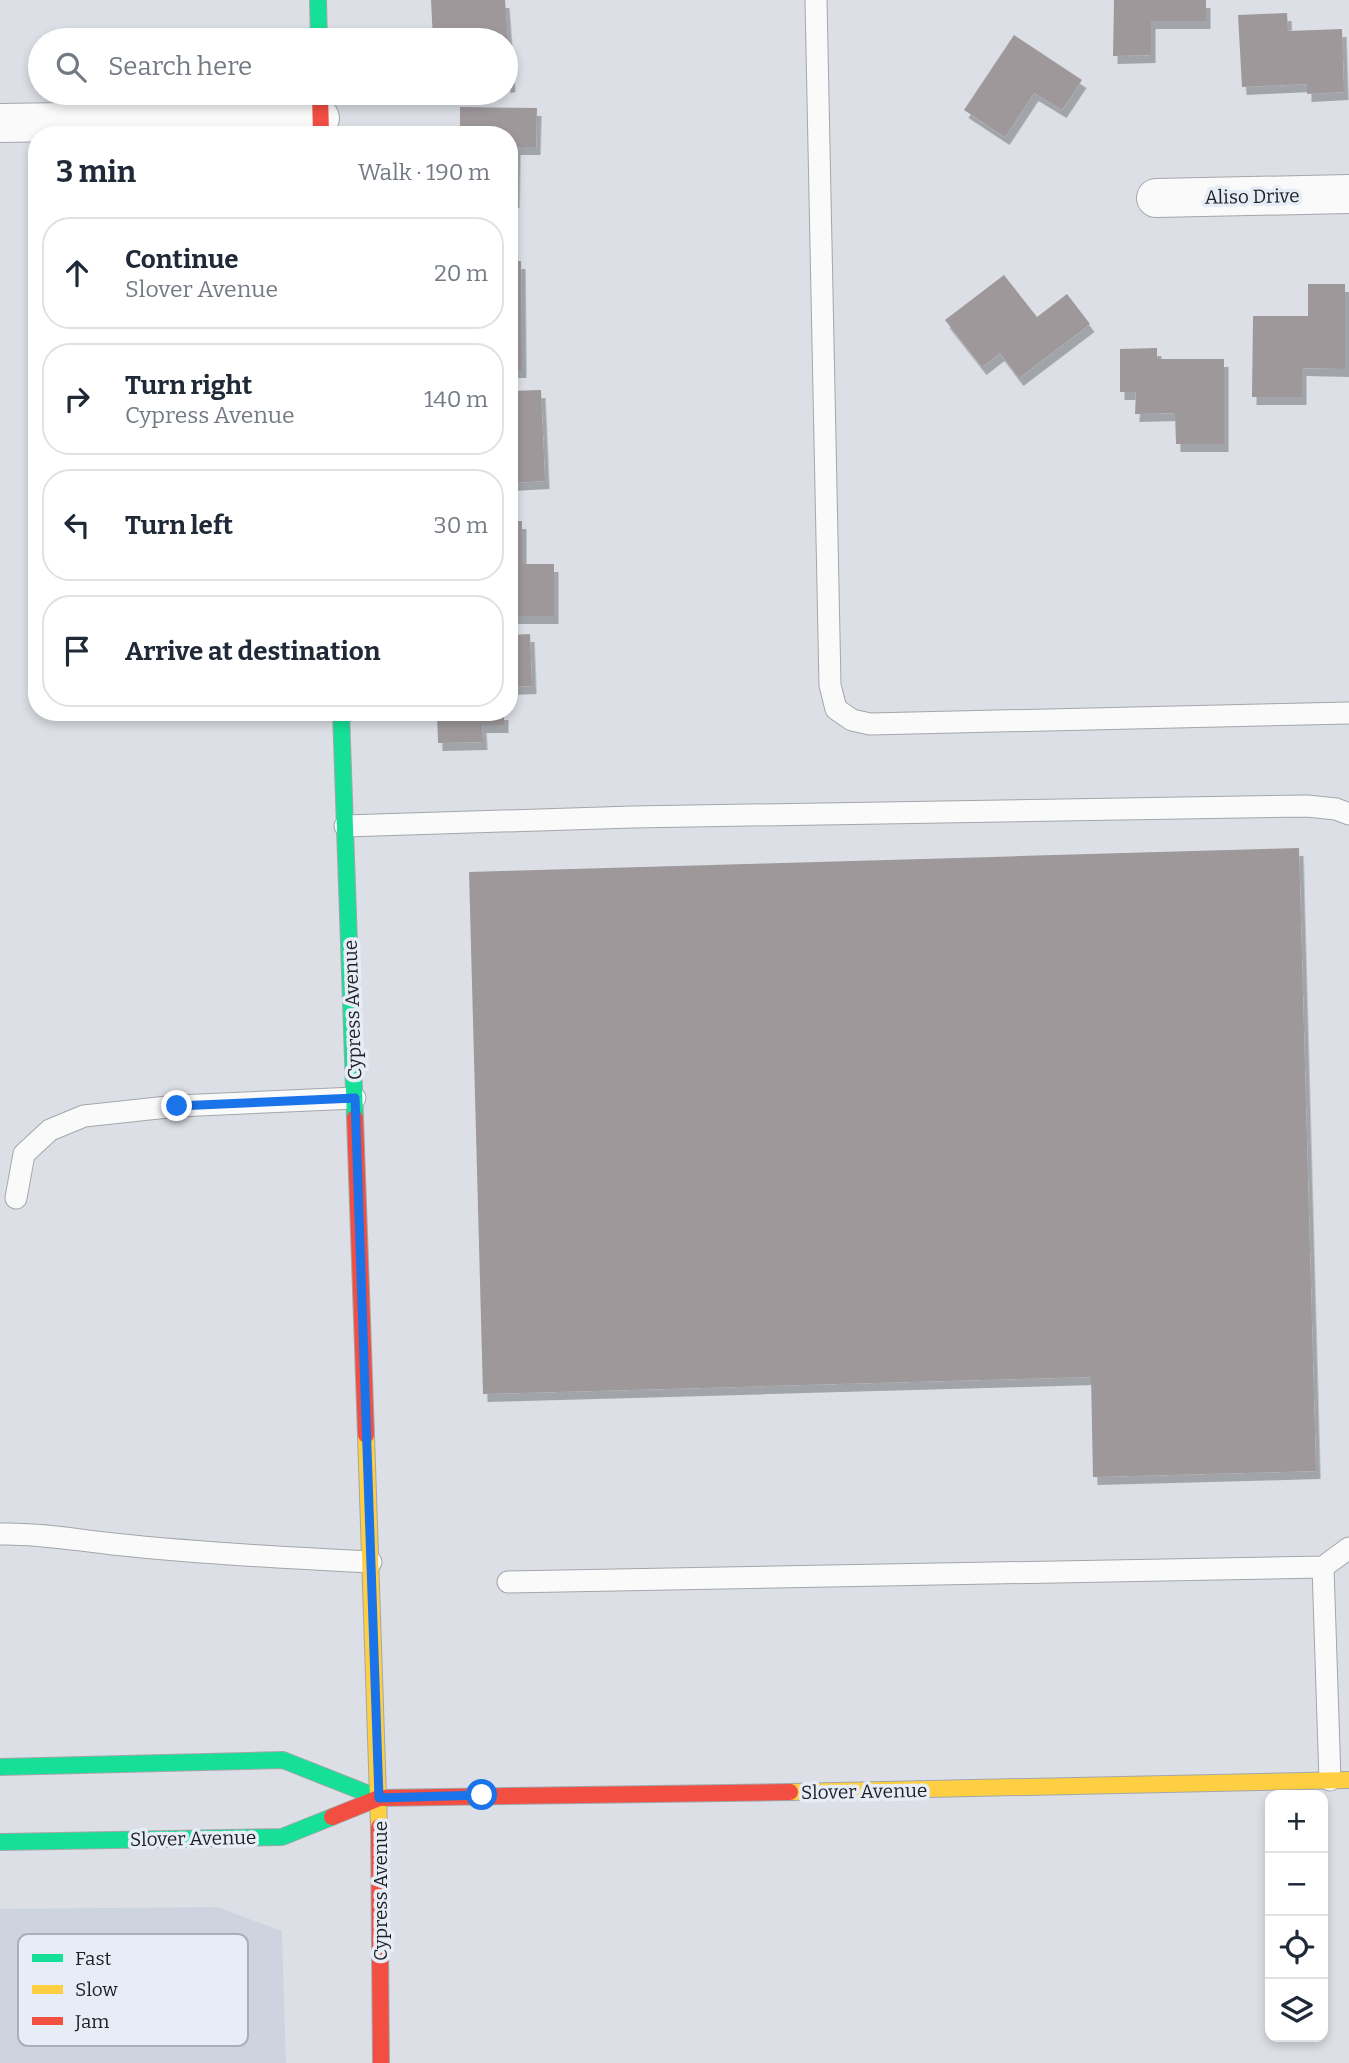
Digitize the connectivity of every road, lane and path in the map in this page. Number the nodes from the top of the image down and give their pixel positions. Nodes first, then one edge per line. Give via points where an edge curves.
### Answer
1 (318, 0) edge
2 (816, 0) edge
3 (319, 28) edge
4 (320, 115) edge
5 (0, 123) edge
6 (1349, 194) edge
7 (1156, 198) dead end
8 (1349, 713) edge
9 (341, 721) edge
10 (1349, 814) edge
11 (345, 826) junction
12 (355, 1098) junction
13 (16, 1198) dead end
14 (0, 1534) edge
15 (1349, 1548) edge
16 (371, 1562) junction
17 (1323, 1567) junction
18 (508, 1582) dead end
19 (0, 1767) edge
20 (1340, 1780) edge
21 (379, 1798) junction
22 (0, 1842) edge
23 (381, 2063) edge

1 - 3 main road
2 - 8 lane via 830,685 836,709 852,720 870,724
4 - 5 street
6 - 7 street, Aliso Drive
9 - 11 main road, Cypress Avenue
10 - 11 lane via 1307,806
11 - 12 main road, Cypress Avenue
12 - 13 lane via 177,1106 84,1116 50,1130 24,1154
12 - 16 main road, Cypress Avenue
14 - 16 lane
15 - 17 lane
16 - 21 main road, Cypress Avenue
17 - 18 lane
17 - 20 lane
19 - 21 main road, Slover Avenue via 282,1760
20 - 21 main road, Slover Avenue
21 - 22 main road, Slover Avenue via 282,1837
21 - 23 main road, Cypress Avenue

